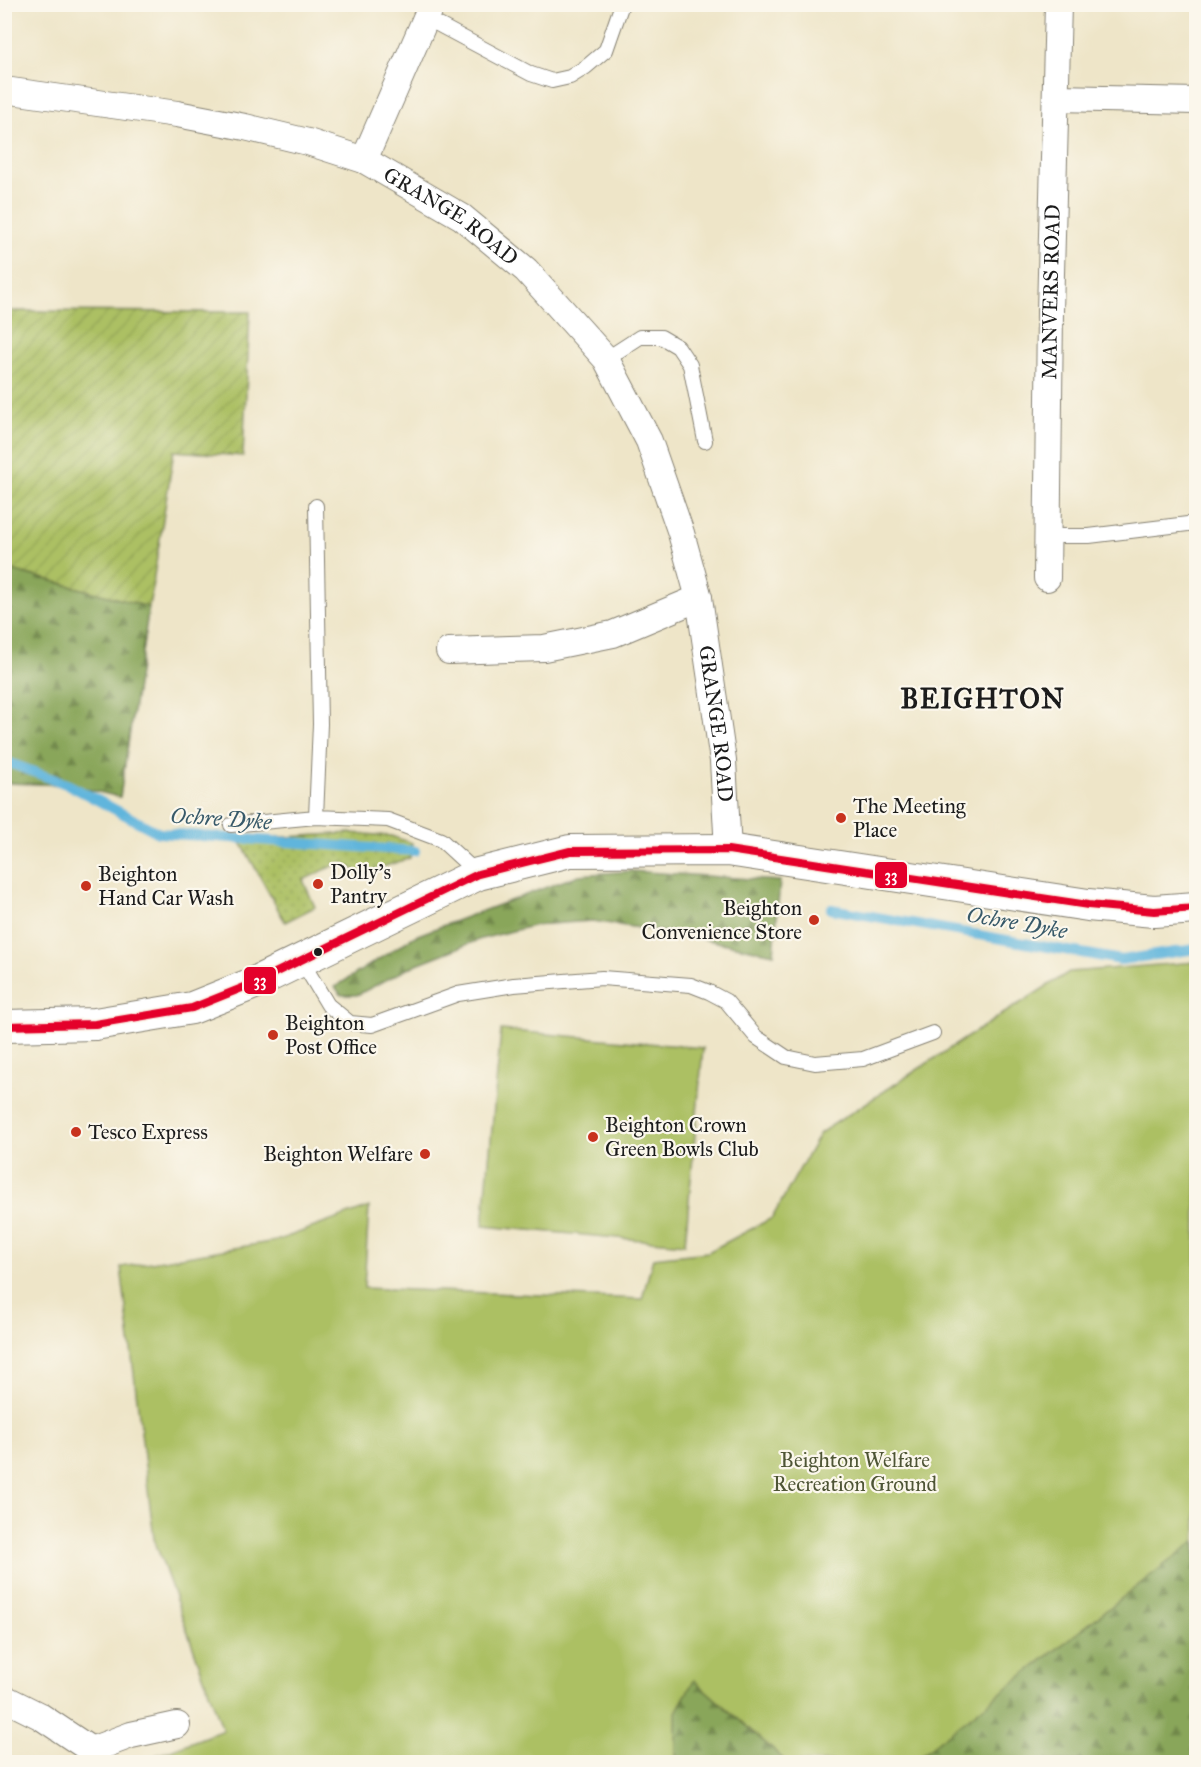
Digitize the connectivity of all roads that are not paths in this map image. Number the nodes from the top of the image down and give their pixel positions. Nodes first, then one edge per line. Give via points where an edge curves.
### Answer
1 (622, 4) edge
2 (1058, 4) edge
3 (429, 11) edge
4 (4, 90) edge
5 (1057, 98) junction
6 (1197, 101) edge
7 (364, 160) junction
8 (606, 359) junction
9 (705, 441) dead end
10 (316, 506) dead end
11 (1197, 523) edge
12 (1048, 536) junction
13 (1047, 578) dead end
14 (699, 598) junction
15 (449, 651) dead end
16 (316, 817) junction
17 (231, 825) dead end
18 (729, 850) junction
19 (478, 874) junction
20 (1197, 908) edge
21 (301, 960) junction
22 (4, 1026) edge
23 (933, 1033) dead end
24 (4, 1698) edge
25 (177, 1725) dead end
26 (95, 1756) edge

1 - 3 lane via 606,50 570,77 552,81 531,74
2 - 5 street, MANVERS ROAD
3 - 7 street
4 - 7 street, GRANGE ROAD via 245,127 308,141
5 - 6 street
5 - 12 street, MANVERS ROAD
7 - 8 street, GRANGE ROAD via 462,217 526,270
8 - 9 lane via 640,337 660,337 678,347 690,365
8 - 14 street, GRANGE ROAD via 649,441
10 - 16 lane via 320,713
11 - 12 lane via 1089,536
12 - 13 street, MANVERS ROAD
14 - 15 street via 613,634 544,648
14 - 18 street, GRANGE ROAD via 723,761
16 - 17 lane
16 - 19 lane via 388,820 441,840
18 - 19 street via 570,851
18 - 20 street via 1088,905 1154,911
19 - 21 street
21 - 22 street via 192,1008 95,1024
21 - 23 lane via 328,1005 350,1023 372,1025 458,994 514,984 602,978 691,985 709,992 726,1001 756,1037 786,1058 815,1063 863,1059
24 - 26 street via 40,1716
25 - 26 street via 131,1735

